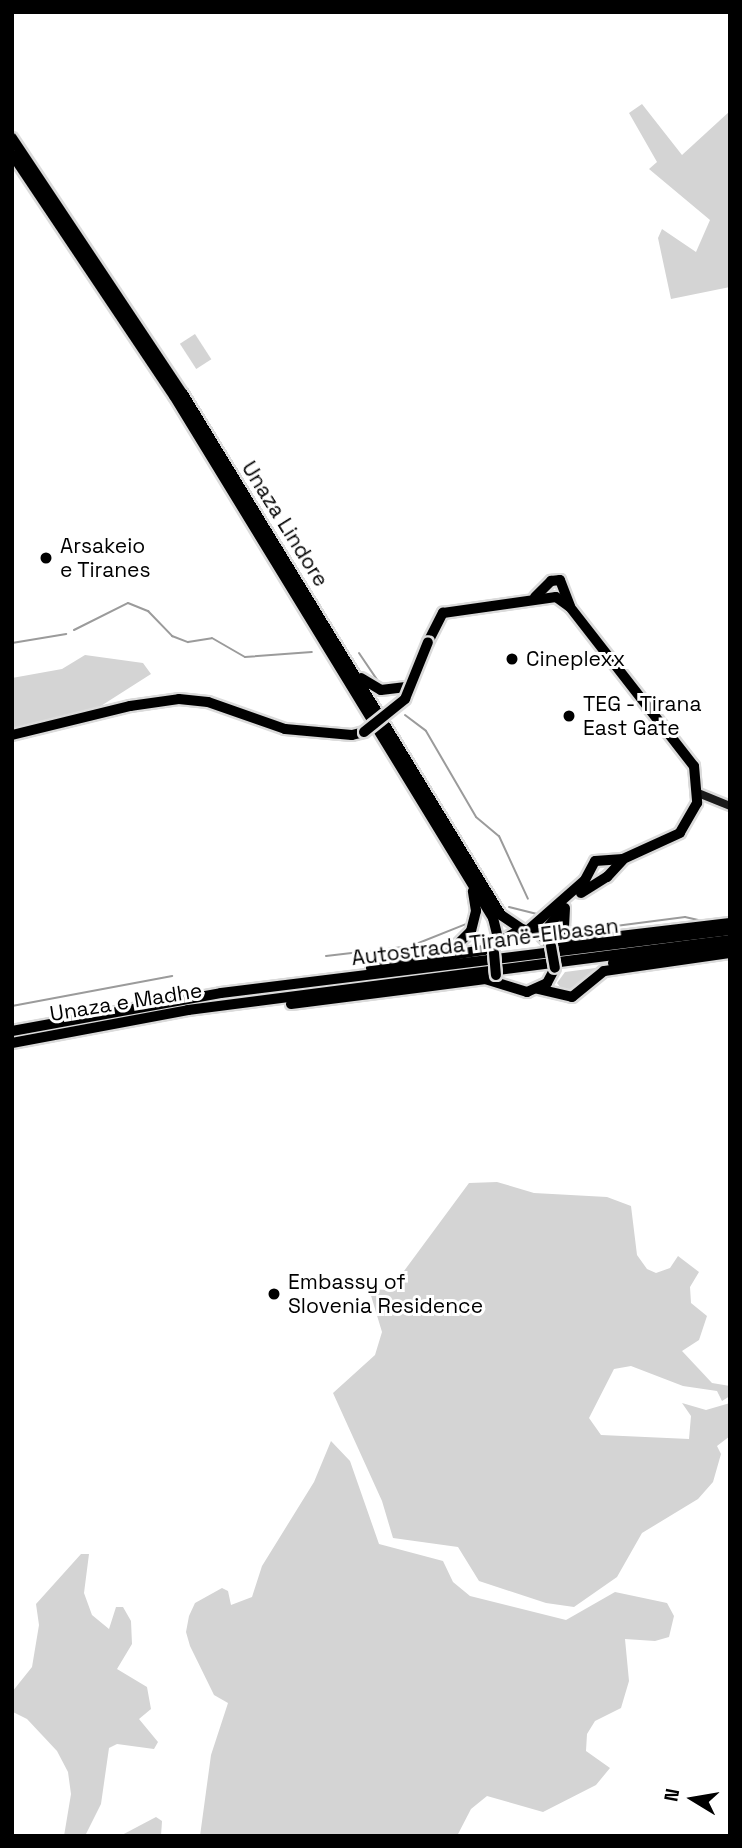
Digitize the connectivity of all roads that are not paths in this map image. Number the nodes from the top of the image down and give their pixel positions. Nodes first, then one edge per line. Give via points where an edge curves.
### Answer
1 (12, 138) edge
2 (12, 154) edge
3 (548, 585) junction
4 (566, 591) junction
5 (555, 597) junction
6 (531, 600) junction
7 (570, 607) junction
8 (318, 615) junction
9 (404, 687) dead end
10 (12, 735) edge
11 (698, 793) junction
12 (730, 806) edge
13 (608, 867) junction
14 (590, 870) junction
15 (599, 879) junction
16 (472, 884) junction
17 (565, 907) junction
18 (730, 922) edge
19 (525, 930) junction
20 (730, 930) edge
21 (590, 939) junction
22 (730, 940) edge
23 (549, 942) junction
24 (497, 946) junction
25 (730, 948) edge
26 (730, 953) edge
27 (444, 958) junction
28 (553, 973) junction
29 (500, 980) junction
30 (538, 989) junction
31 (244, 990) junction
32 (559, 992) junction
33 (247, 1003) junction
34 (12, 1031) edge
35 (12, 1043) edge

1 - 8 highway, Unaza Lindore via 183,394
2 - 16 highway, Unaza Lindore via 174,396
3 - 4 main road via 560,580
3 - 5 main road
3 - 6 main road
4 - 5 main road
4 - 7 main road
5 - 6 main road
5 - 7 main road
6 - 10 main road, bridge via 443,613 405,699 361,733 285,729 208,702 179,699
7 - 11 main road via 685,751 694,766
8 - 9 highway via 371,687 393,691
8 - 19 highway, Unaza Lindore via 501,915
11 - 12 main road
11 - 13 main road via 693,815 680,834
13 - 14 main road via 595,861
13 - 15 main road
14 - 15 main road
14 - 19 main road
15 - 17 main road
16 - 24 highway, Unaza Lindore via 496,923
16 - 27 highway via 475,911 471,931
17 - 21 main road via 564,930 573,937
17 - 23 main road via 552,920
18 - 21 highway
19 - 23 highway
19 - 24 highway
20 - 31 highway, Autostrada Tiranë-Elbasan
21 - 23 highway
22 - 33 highway, Autostrada Tiranë-Elbasan
23 - 28 highway, bridge
24 - 27 highway
24 - 29 highway, bridge
25 - 28 highway
26 - 32 main road via 604,971 578,996
27 - 31 highway
28 - 30 highway
28 - 32 main road
29 - 30 highway via 521,992
29 - 33 highway via 354,999
30 - 32 main road
31 - 34 highway, Unaza e Madhe via 124,1007
33 - 35 highway, Unaza e Madhe

